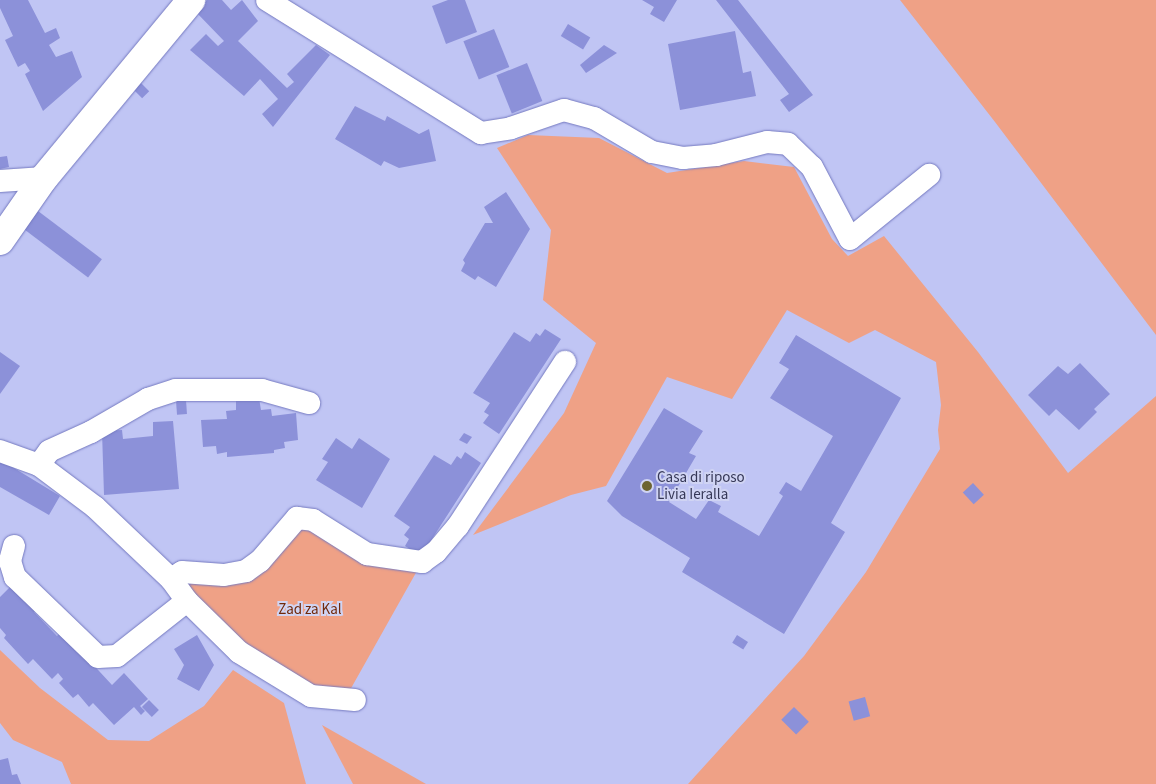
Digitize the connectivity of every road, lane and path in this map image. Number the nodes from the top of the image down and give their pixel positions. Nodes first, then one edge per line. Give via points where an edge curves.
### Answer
1 (191, 0) edge
2 (267, 0) edge
3 (929, 175) dead end
4 (44, 178) junction
5 (0, 181) edge
6 (0, 241) edge
7 (565, 362) dead end
8 (309, 402) dead end
9 (0, 451) edge
10 (39, 465) junction
11 (14, 546) dead end
12 (171, 579) junction
13 (187, 601) junction
14 (355, 700) dead end

1 - 4 street
2 - 3 street via 481,133 511,128 564,110 594,118 652,152 683,158 716,155 767,142 788,144 812,167 850,239
4 - 5 street
4 - 6 street
7 - 12 street via 458,526 436,552 422,562 368,554 313,520 297,518 260,561 246,571 224,575 182,572
8 - 10 street via 262,390 176,390 148,398 91,432 49,451
9 - 10 street
10 - 12 street via 95,507
11 - 13 street via 10,561 15,577 98,657 117,656
12 - 13 street
13 - 14 street via 239,652 311,696

